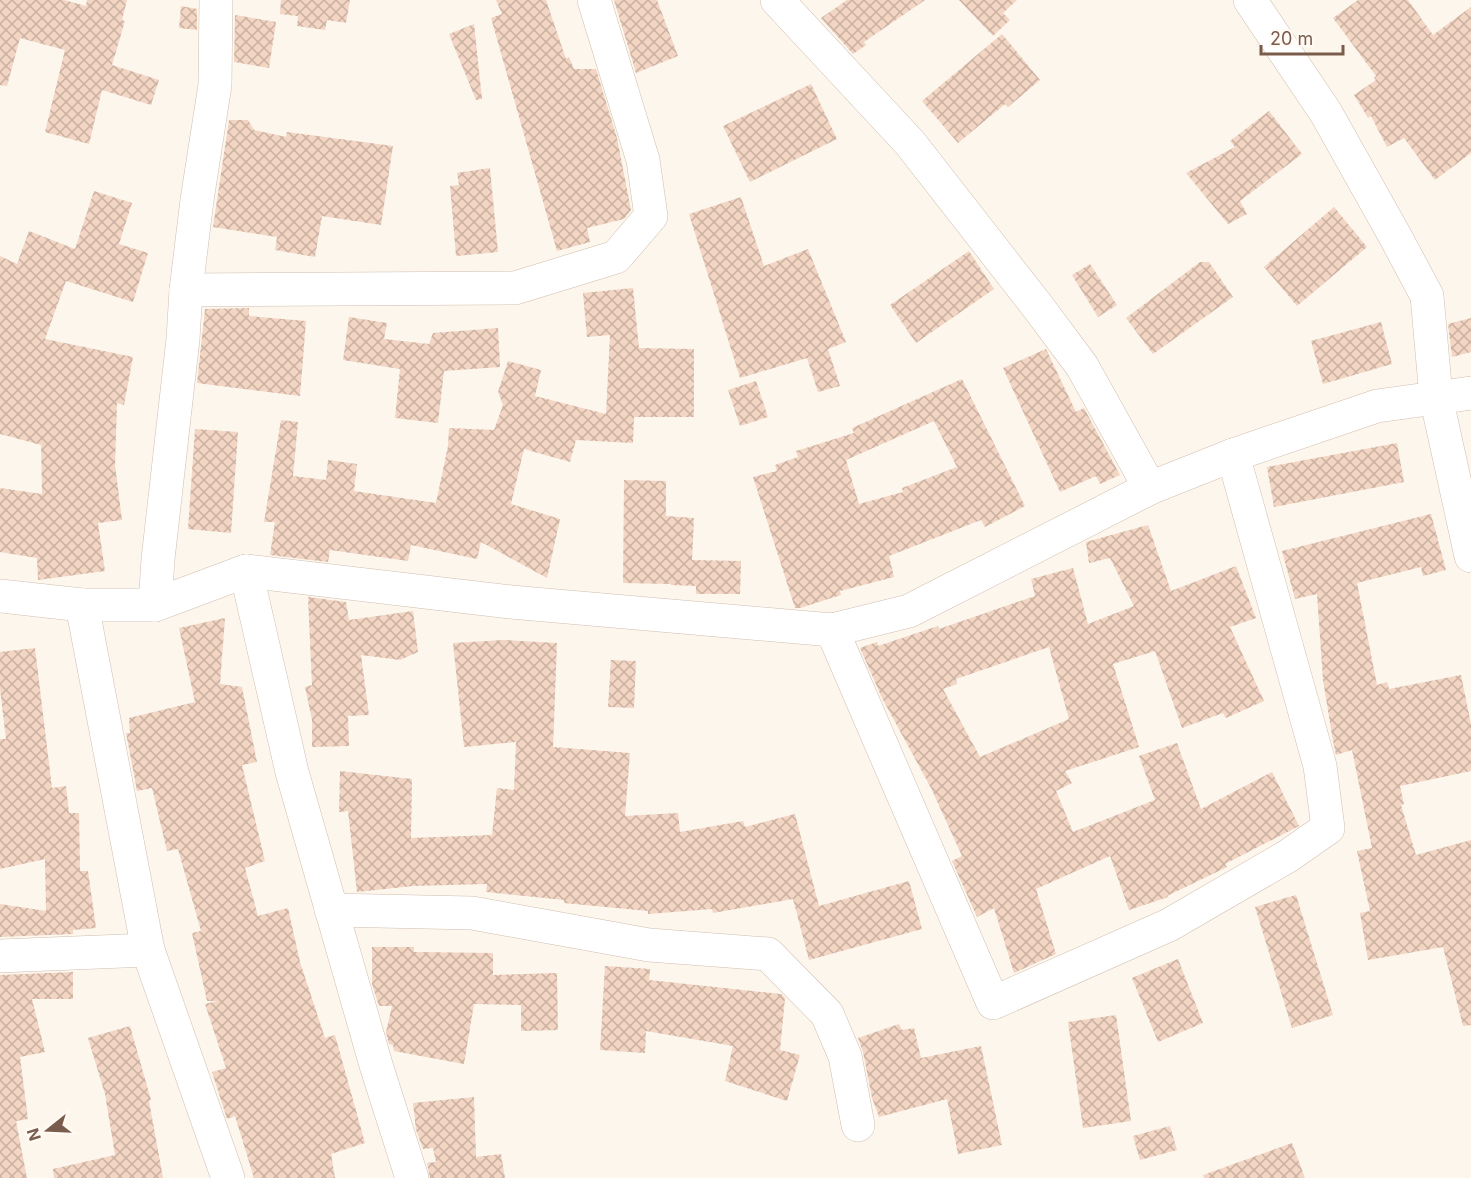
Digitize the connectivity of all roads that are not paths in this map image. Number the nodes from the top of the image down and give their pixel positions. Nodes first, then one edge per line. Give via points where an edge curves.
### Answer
1 (216, 0) edge
2 (594, 0) edge
3 (777, 0) edge
4 (1250, 0) edge
5 (186, 290) junction
6 (1471, 393) edge
7 (1436, 397) junction
8 (1233, 456) junction
9 (1150, 488) junction
10 (1471, 556) edge
11 (246, 571) junction
12 (0, 596) edge
13 (82, 605) junction
14 (155, 605) junction
15 (832, 630) junction
16 (331, 910) junction
17 (148, 950) junction
18 (0, 956) edge
19 (858, 1125) dead end
20 (228, 1178) edge
21 (412, 1178) edge

1 - 5 street via 215,86
2 - 5 street via 643,160 651,216 616,257 515,288
3 - 9 street via 910,143 1038,307 1082,366
4 - 7 street via 1326,113 1426,296
5 - 14 street
6 - 7 street
7 - 8 street via 1377,406
7 - 10 street
8 - 9 street
8 - 15 street via 1320,766 1328,828 1169,926 993,1003
9 - 15 street via 909,611
11 - 14 street
11 - 15 street via 511,602
11 - 16 street via 292,772
12 - 13 street
13 - 14 street
13 - 17 street
16 - 19 street via 472,913 649,945 768,954 827,1014 845,1056
16 - 21 street
17 - 18 street
17 - 20 street

